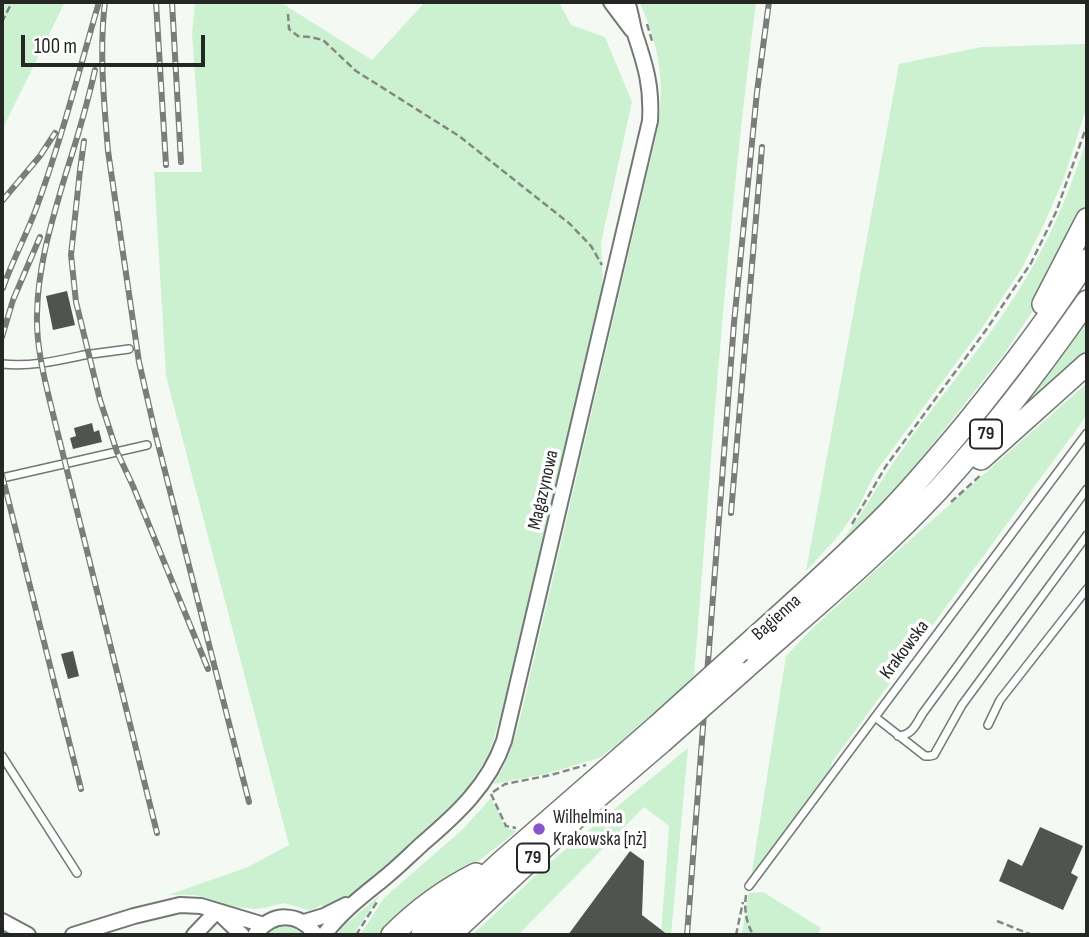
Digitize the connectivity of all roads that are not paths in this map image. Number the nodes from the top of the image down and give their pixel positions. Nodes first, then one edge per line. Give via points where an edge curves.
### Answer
1 (611, 2) edge
2 (627, 2) edge
3 (635, 34) junction
4 (1087, 219) edge
5 (1087, 260) edge
6 (1087, 302) edge
7 (129, 349) dead end
8 (2, 364) edge
9 (1087, 364) edge
10 (1001, 382) junction
11 (1087, 433) edge
12 (147, 445) dead end
13 (2, 478) edge
14 (939, 489) junction
15 (1087, 489) edge
16 (1087, 536) edge
17 (1087, 589) edge
18 (749, 654) junction
19 (875, 717) junction
20 (988, 725) dead end
21 (660, 734) junction
22 (898, 737) junction
23 (2, 757) edge
24 (500, 863) junction
25 (77, 873) dead end
26 (749, 886) road end
27 (357, 900) junction
28 (217, 911) junction
29 (2, 921) edge
30 (304, 922) junction
31 (260, 930) edge
32 (28, 935) edge
33 (73, 935) edge
34 (194, 935) edge
35 (242, 935) edge
36 (316, 935) edge
37 (324, 935) edge
38 (392, 935) edge
39 (422, 935) edge
40 (450, 935) edge

1 - 3 street, Magazynowa
2 - 3 street, Magazynowa
3 - 27 street, Magazynowa via 650,87 650,121 499,754 479,788 453,817
4 - 10 main road
5 - 10 main road, Bagienna / 79
6 - 14 main road, Bagienna / 79 via 1009,407
7 - 8 lane via 41,364
9 - 14 main road via 968,470
10 - 18 main road, Bagienna / 79 via 891,511 761,632
11 - 19 lane, Krakowska
12 - 13 lane
14 - 18 main road, Bagienna / 79 via 786,632
15 - 22 lane via 912,732
16 - 22 lane via 962,705 934,755 925,756
17 - 20 lane via 1000,700
18 - 21 main road, Bagienna / 79, bridge
18 - 21 main road, Bagienna / 79, bridge via 740,673
19 - 22 lane
19 - 26 lane, Krakowska
21 - 24 main road, Bagienna / 79
21 - 40 main road, Bagienna / 79
23 - 25 lane
24 - 38 main road via 443,894
24 - 39 main road, Bagienna / 79
27 - 30 street, Magazynowa
27 - 37 street, Magazynowa
28 - 31 street
28 - 33 street via 180,905
28 - 34 street
28 - 35 street
29 - 32 street
30 - 31 street via 288,917 271,920
30 - 36 street

